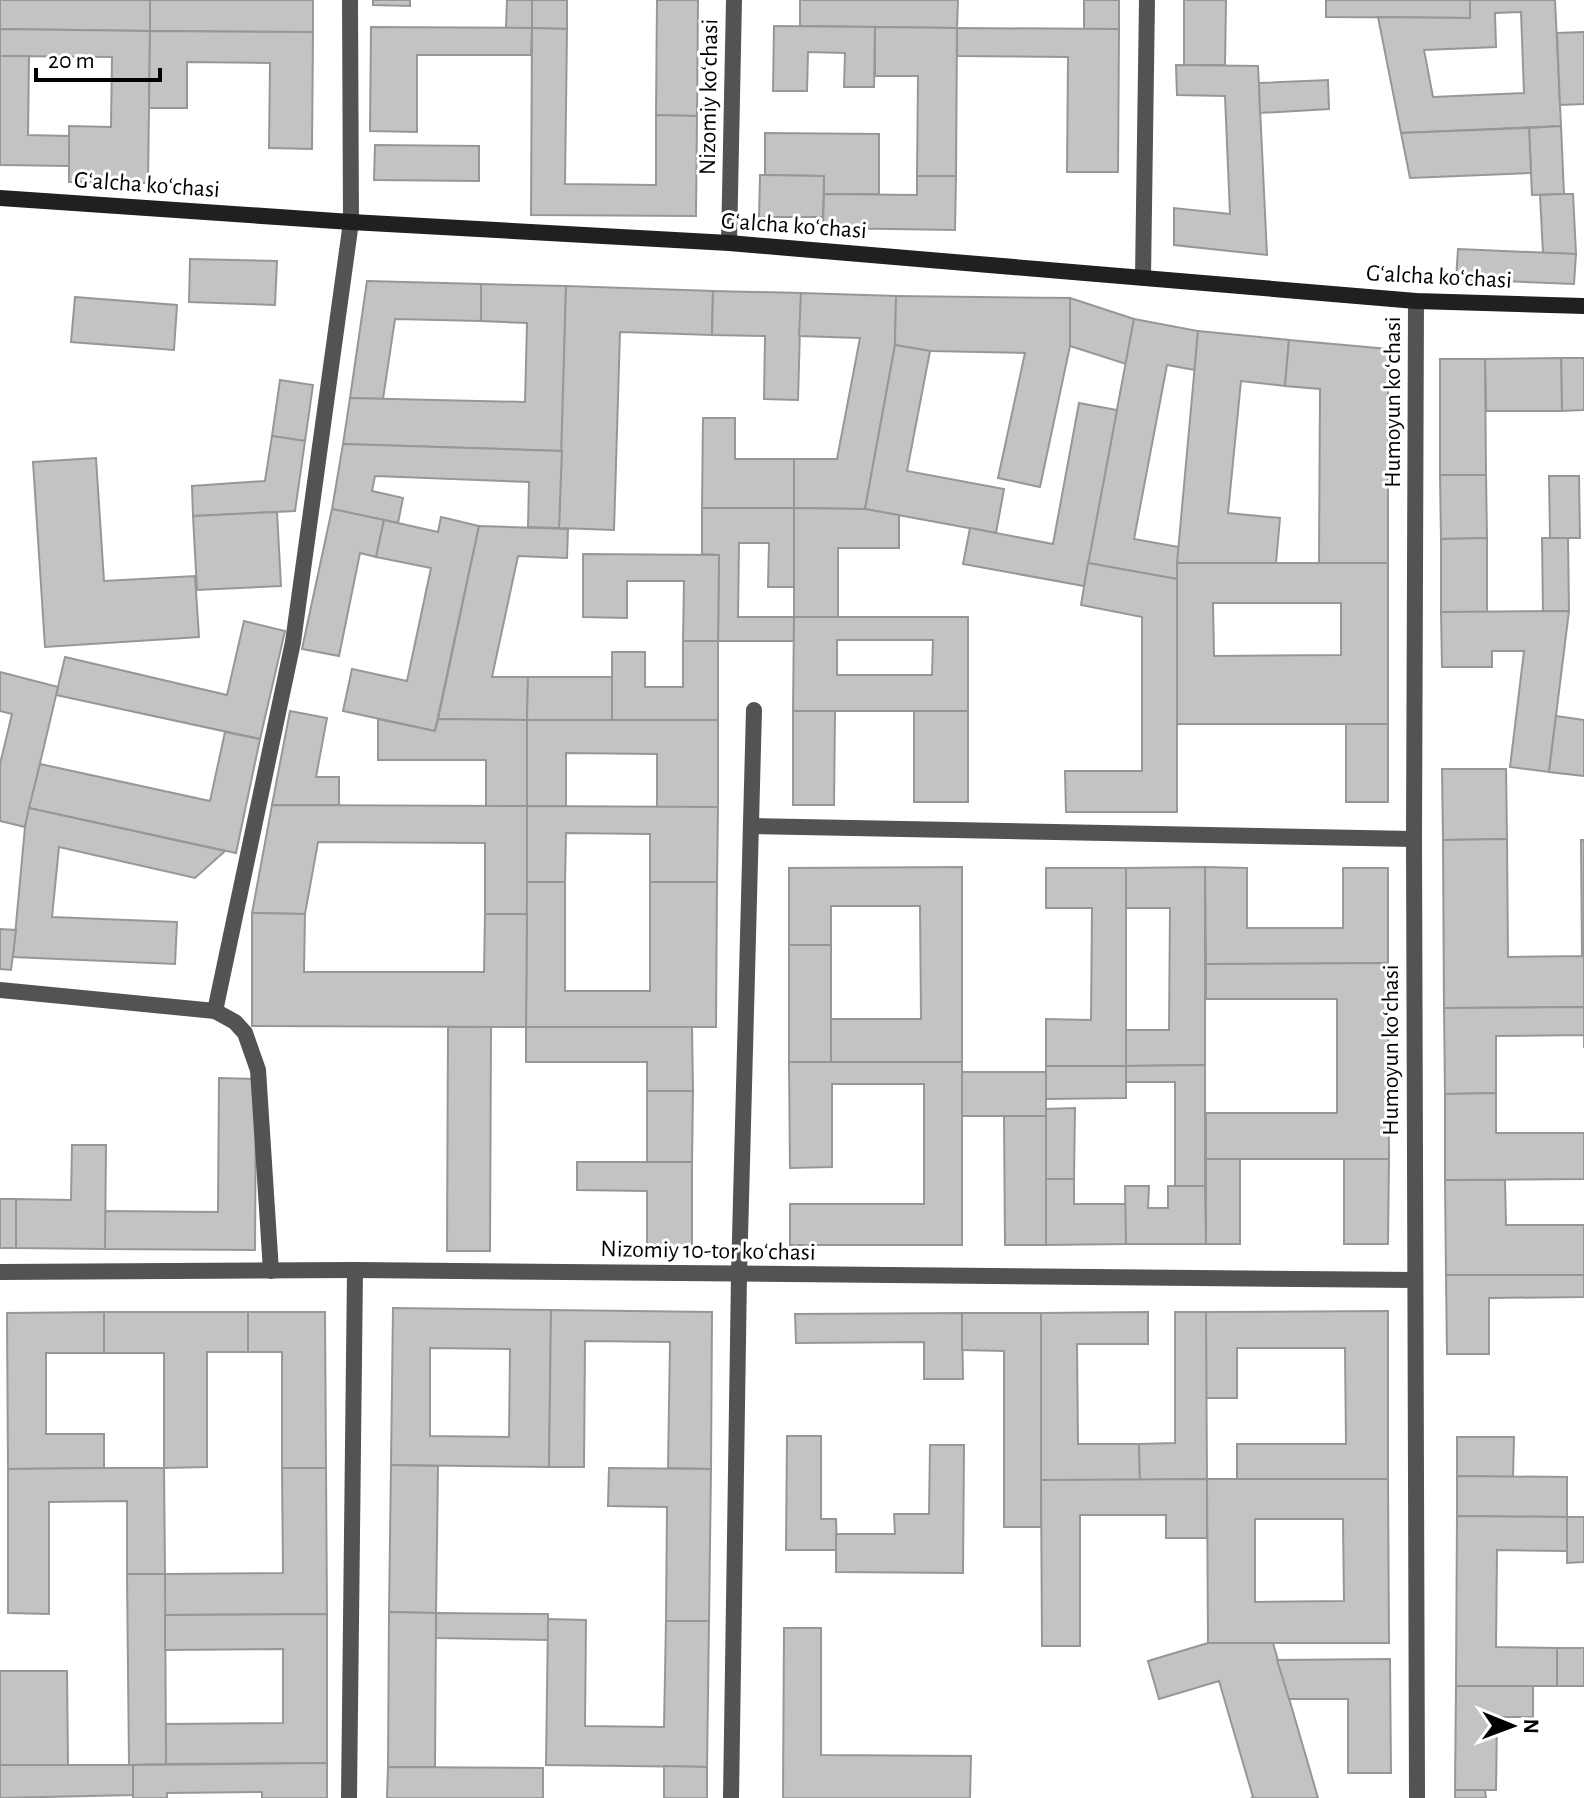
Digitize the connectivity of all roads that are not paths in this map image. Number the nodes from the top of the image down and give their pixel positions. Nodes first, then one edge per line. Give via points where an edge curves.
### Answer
1 (350, 0) edge
2 (734, 0) edge
3 (1147, 0) edge
4 (0, 198) edge
5 (351, 222) junction
6 (729, 243) junction
7 (1143, 277) junction
8 (1416, 301) junction
9 (1584, 306) edge
10 (754, 710) dead end
11 (751, 826) junction
12 (1414, 839) junction
13 (0, 990) edge
14 (215, 1011) junction
15 (355, 1270) junction
16 (271, 1271) junction
17 (0, 1272) edge
18 (739, 1275) junction
19 (1415, 1280) junction
20 (349, 1798) edge
21 (731, 1798) edge
22 (1417, 1798) edge

1 - 5 street
2 - 6 street, Nizomiy koʻchasi
3 - 7 street
4 - 5 street, Gʻalcha koʻchasi
5 - 6 street, Gʻalcha koʻchasi
5 - 14 street via 293,642
6 - 7 street, Gʻalcha koʻchasi
7 - 8 street, Gʻalcha koʻchasi
8 - 9 street, Gʻalcha koʻchasi
8 - 12 street, Humoyun koʻchasi
10 - 11 street
11 - 12 street
11 - 18 street
12 - 19 street, Humoyun koʻchasi
13 - 14 street
14 - 16 street via 245,1033 258,1070
15 - 16 street, Nizomiy 10-tor koʻchasi
15 - 18 street, Nizomiy 10-tor koʻchasi
15 - 20 street
16 - 17 street, Nizomiy 10-tor koʻchasi
18 - 19 street, Nizomiy 10-tor koʻchasi
18 - 21 street
19 - 22 street, Humoyun koʻchasi

